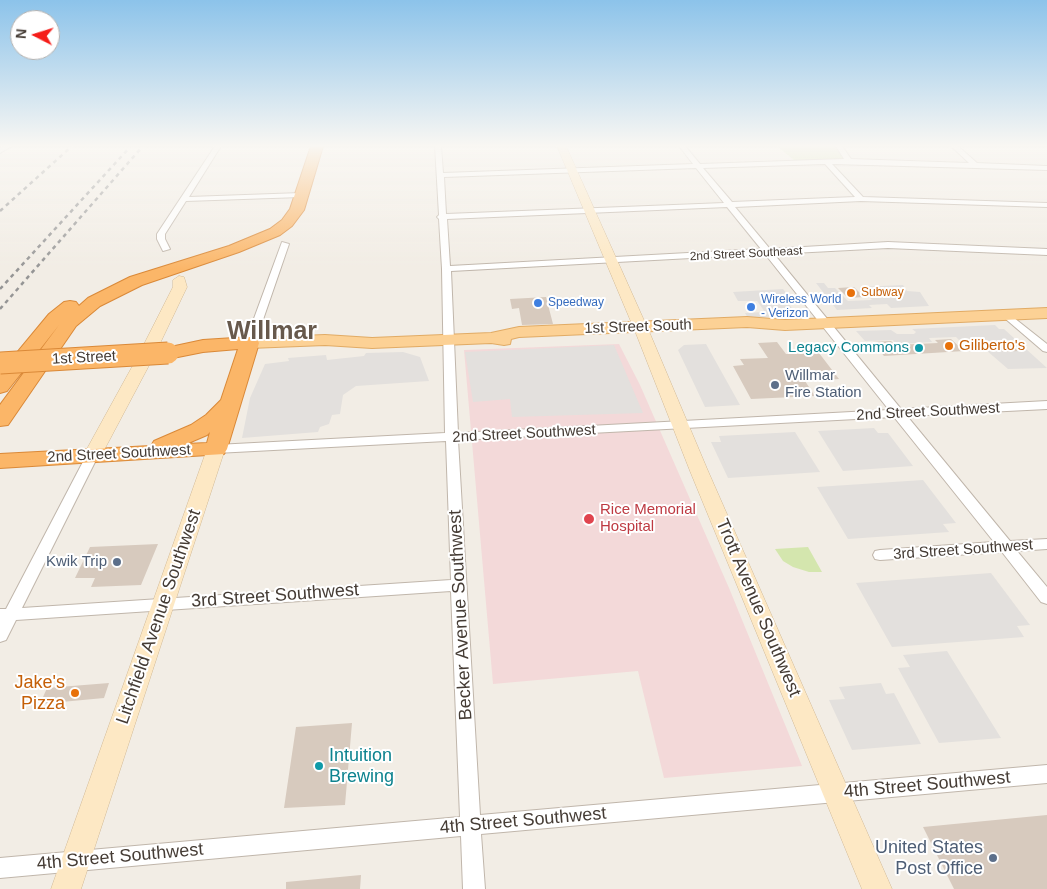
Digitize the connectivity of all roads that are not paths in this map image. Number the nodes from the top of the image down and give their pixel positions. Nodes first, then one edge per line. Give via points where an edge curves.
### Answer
1 (191, 187) edge
2 (303, 187) edge
3 (440, 187) edge
4 (578, 187) edge
5 (716, 187) edge
6 (850, 187) edge
7 (301, 195) junction
8 (184, 199) junction
9 (861, 199) junction
10 (731, 205) junction
11 (1047, 205) edge
12 (588, 210) junction
13 (441, 217) junction
14 (256, 240) junction
15 (285, 244) dead end
16 (166, 249) joint
17 (1047, 252) edge
18 (769, 253) junction
19 (200, 260) junction
20 (610, 261) junction
21 (446, 269) junction
22 (148, 272) junction
23 (180, 280) junction
24 (1047, 313) edge
25 (1004, 314) junction
26 (825, 323) junction
27 (642, 332) junction
28 (448, 340) junction
29 (248, 349) junction
30 (1047, 349) edge
31 (8, 364) edge
32 (0, 387) edge
33 (234, 397) junction
34 (1047, 406) edge
35 (899, 414) junction
36 (0, 420) edge
37 (680, 425) junction
38 (452, 438) junction
39 (216, 449) junction
40 (102, 455) junction
41 (0, 461) edge
42 (1047, 544) edge
43 (1005, 546) junction
44 (880, 556) dead end
45 (460, 585) junction
46 (1047, 598) edge
47 (164, 603) junction
48 (6, 614) edge
49 (0, 636) edge
50 (1047, 774) edge
51 (836, 793) junction
52 (471, 825) junction
53 (75, 862) junction
54 (0, 868) edge
55 (66, 889) edge
56 (474, 889) edge
57 (877, 889) edge

1 - 8 street
2 - 7 highway
3 - 13 street, Becker Avenue Southwest
4 - 12 street, Trott Avenue Southwest
5 - 10 street
6 - 9 street
7 - 8 street
7 - 14 highway via 291,220
8 - 16 street via 161,234
9 - 10 street
9 - 11 street
10 - 12 street
10 - 18 street
12 - 13 street
12 - 20 street, Trott Avenue Southwest
13 - 21 street, Becker Avenue Southwest
14 - 19 highway
14 - 22 highway
15 - 29 street
16 - 22 highway via 168,253 163,260
17 - 18 street, 2nd Street Southeast via 888,246
18 - 20 street, 2nd Street Southeast
18 - 26 street
19 - 22 highway
19 - 23 highway via 187,268
20 - 21 street, 2nd Street Southeast
20 - 27 street, Trott Avenue Southwest
21 - 28 street, Becker Avenue Southwest
22 - 23 highway via 176,276
22 - 31 highway via 110,284 71,305
22 - 36 highway via 77,315
23 - 40 street
24 - 25 main road, 1st Street South
25 - 26 main road, 1st Street South
25 - 30 street
26 - 27 main road, 1st Street South via 752,331
26 - 35 street
27 - 28 main road, 1st Street South via 524,341 491,338
27 - 37 street, Trott Avenue Southwest
28 - 29 main road, 1st Street South via 372,343 326,350
28 - 38 street, Becker Avenue Southwest
29 - 31 highway, 1st Street, bridge via 186,356 168,353
29 - 33 highway, Litchfield Avenue Southwest
31 - 32 highway
33 - 39 highway, Litchfield Avenue Southwest
33 - 40 highway via 214,420 190,435 162,446
34 - 35 street, 2nd Street Southwest
35 - 37 street, 2nd Street Southwest
35 - 43 street
37 - 38 street, 2nd Street Southwest
37 - 51 street, Trott Avenue Southwest
38 - 39 street, 2nd Street Southwest
38 - 45 street, Becker Avenue Southwest
39 - 40 highway, 2nd Street Southwest
39 - 47 street, Litchfield Avenue Southwest
40 - 41 highway, 2nd Street Southwest
40 - 48 street
42 - 43 street, 3rd Street Southwest
43 - 44 street, 3rd Street Southwest
43 - 46 street
45 - 47 street, 3rd Street Southwest
45 - 52 street, Becker Avenue Southwest
47 - 48 street, 3rd Street Southwest
47 - 53 street, Litchfield Avenue Southwest
48 - 49 street
50 - 51 street, 4th Street Southwest
51 - 52 street, 4th Street Southwest
51 - 57 street, Trott Avenue Southwest
52 - 53 street, 4th Street Southwest
52 - 56 street, Becker Avenue Southwest
53 - 54 street, 4th Street Southwest
53 - 55 street, Litchfield Avenue Southwest

